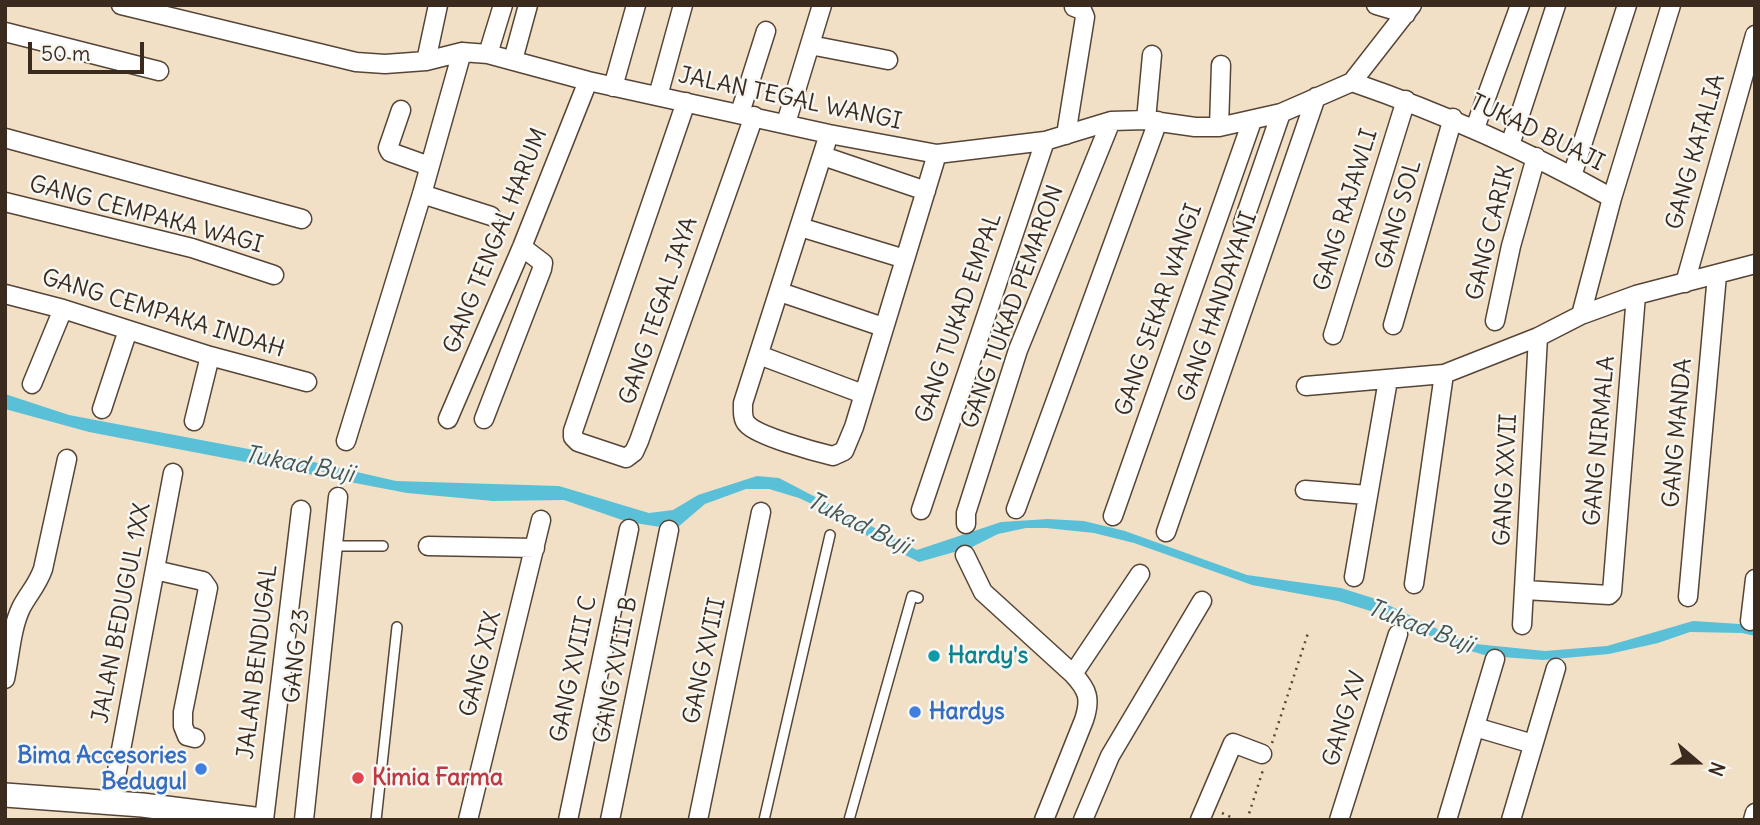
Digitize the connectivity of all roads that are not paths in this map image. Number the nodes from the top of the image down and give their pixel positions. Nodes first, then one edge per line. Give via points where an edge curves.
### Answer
1 (121, 5) edge
2 (438, 5) edge
3 (503, 5) edge
4 (528, 5) edge
5 (636, 5) edge
6 (683, 5) edge
7 (822, 5) edge
8 (1376, 5) edge
9 (1520, 5) edge
10 (1556, 5) edge
11 (1627, 5) edge
12 (1671, 5) edge
13 (1074, 7) edge
14 (1409, 9) edge
15 (186, 13) edge
16 (5, 32) edge
17 (766, 32) dead end
18 (1755, 35) edge
19 (810, 45) junction
20 (462, 52) junction
21 (488, 54) junction
22 (1153, 55) dead end
23 (513, 60) junction
24 (888, 60) dead end
25 (426, 61) junction
26 (1221, 65) dead end
27 (159, 71) dead end
28 (588, 81) junction
29 (1352, 82) junction
30 (613, 87) junction
31 (658, 96) junction
32 (1316, 97) junction
33 (1406, 100) junction
34 (686, 102) junction
35 (401, 110) dead end
36 (1281, 113) junction
37 (747, 114) junction
38 (1453, 118) junction
39 (1152, 120) junction
40 (1111, 121) junction
41 (1252, 121) junction
42 (786, 123) junction
43 (1219, 127) junction
44 (1475, 128) junction
45 (829, 134) junction
46 (1066, 135) junction
47 (5, 138) edge
48 (1045, 141) junction
49 (1510, 145) junction
50 (937, 154) junction
51 (823, 156) junction
52 (1536, 157) junction
53 (429, 166) junction
54 (1572, 176) junction
55 (926, 191) junction
56 (422, 194) junction
57 (1612, 198) junction
58 (5, 202) edge
59 (491, 216) dead end
60 (302, 219) dead end
61 (1243, 223) dead end
62 (800, 227) junction
63 (522, 247) junction
64 (905, 259) junction
65 (1755, 264) edge
66 (274, 275) dead end
67 (1717, 275) junction
68 (1685, 283) junction
69 (780, 292) junction
70 (5, 294) edge
71 (1636, 295) junction
72 (63, 309) junction
73 (1581, 315) junction
74 (1495, 321) dead end
75 (1394, 324) dead end
76 (883, 327) junction
77 (128, 330) junction
78 (1333, 335) dead end
79 (1538, 337) junction
80 (759, 355) junction
81 (209, 356) junction
82 (1444, 374) junction
83 (1388, 380) junction
84 (307, 382) dead end
85 (32, 384) dead end
86 (1306, 386) dead end
87 (863, 394) junction
88 (102, 409) dead end
89 (448, 419) dead end
90 (484, 419) dead end
91 (194, 421) dead end
92 (346, 441) dead end
93 (67, 459) dead end
94 (173, 473) dead end
95 (1305, 490) dead end
96 (1367, 495) junction
97 (338, 497) dead end
98 (1016, 509) dead end
99 (301, 510) dead end
100 (921, 510) dead end
101 (761, 512) dead end
102 (1113, 516) dead end
103 (966, 519) dead end
104 (541, 520) dead end
105 (629, 529) dead end
106 (669, 530) dead end
107 (1166, 532) dead end
108 (830, 535) dead end
109 (334, 546) junction
110 (383, 546) dead end
111 (428, 546) dead end
112 (535, 548) junction
113 (964, 555) dead end
114 (155, 570) junction
115 (1140, 574) dead end
116 (1354, 577) dead end
117 (1755, 579) edge
118 (1414, 584) dead end
119 (1525, 590) junction
120 (1688, 597) dead end
121 (918, 598) dead end
122 (1202, 601) dead end
123 (1750, 621) dead end
124 (1522, 625) dead end
125 (397, 627) dead end
126 (1398, 634) dead end
127 (1495, 659) dead end
128 (1556, 668) dead end
129 (1073, 674) junction
130 (5, 679) edge
131 (1475, 727) junction
132 (195, 738) dead end
133 (1534, 744) junction
134 (1266, 756) road end
135 (5, 795) edge
136 (111, 803) junction
137 (140, 812) edge
138 (1755, 813) edge
139 (263, 820) edge
140 (304, 820) edge
141 (376, 820) edge
142 (468, 820) edge
143 (568, 820) edge
144 (610, 820) edge
145 (698, 820) edge
146 (764, 820) edge
147 (849, 820) edge
148 (1044, 820) edge
149 (1083, 820) edge
150 (1200, 820) edge
151 (1339, 820) edge
152 (1447, 820) edge
153 (1511, 820) edge
154 (1753, 820) edge

1 - 15 street, JALAN TEGAL WANGI
2 - 25 street
3 - 21 street
4 - 23 street
5 - 30 street
6 - 31 street
7 - 19 street
8 - 14 street
9 - 44 street
10 - 49 street
11 - 54 street
12 - 57 street
13 - 46 street via 1085,17
14 - 29 street, JALAN TEGAL WANGI
15 - 25 street, JALAN TEGAL WANGI via 356,62
16 - 27 street
17 - 37 street
18 - 68 street, GANG KATALIA
19 - 24 street
19 - 42 street
20 - 21 street, JALAN TEGAL WANGI
20 - 25 street, JALAN TEGAL WANGI
20 - 53 street
21 - 23 street, JALAN TEGAL WANGI
22 - 39 street
23 - 28 street, JALAN TEGAL WANGI
26 - 43 street
28 - 30 street, JALAN TEGAL WANGI
28 - 63 street, GANG TENGAL HARUM
29 - 32 street, JALAN TEGAL WANGI
29 - 33 street, TUKAD BUAJI
30 - 31 street, JALAN TEGAL WANGI
31 - 34 street, JALAN TEGAL WANGI
32 - 36 street, JALAN TEGAL WANGI
32 - 107 street, GANG HANDAYANI
33 - 38 street, TUKAD BUAJI
33 - 78 street, GANG RAJAWLI
34 - 37 street, JALAN TEGAL WANGI
34 - 37 street, GANG TEGAL JAYA via 572,431 582,444 626,458 634,452
35 - 53 street via 388,148
36 - 41 street, JALAN TEGAL WANGI
36 - 61 street
37 - 42 street, JALAN TEGAL WANGI
38 - 44 street, TUKAD BUAJI
38 - 75 street, GANG SOL
39 - 40 street, JALAN TEGAL WANGI
39 - 43 street, JALAN TEGAL WANGI
39 - 98 street
40 - 46 street, JALAN TEGAL WANGI
40 - 103 street, GANG TUKAD PEMARON via 1018,350
41 - 43 street, JALAN TEGAL WANGI
41 - 102 street, GANG SEKAR WANGI
42 - 45 street, JALAN TEGAL WANGI
44 - 49 street, TUKAD BUAJI
45 - 50 street, JALAN TEGAL WANGI
45 - 51 street
46 - 48 street, JALAN TEGAL WANGI
47 - 60 street
48 - 50 street, JALAN TEGAL WANGI
48 - 100 street, GANG TUKAD EMPAL
49 - 52 street, TUKAD BUAJI
50 - 55 street
51 - 55 street
51 - 62 street
52 - 54 street, TUKAD BUAJI
52 - 74 street, GANG CARIK
53 - 56 street
54 - 57 street, TUKAD BUAJI
55 - 64 street
56 - 59 street
56 - 92 street
57 - 73 street, TUKAD BUAJI
58 - 66 street, GANG CEMPAKA WAGI via 192,248
62 - 64 street
62 - 69 street
63 - 89 street, GANG TENGAL HARUM
63 - 90 street via 542,263 542,269
64 - 76 street
65 - 67 street
67 - 68 street
67 - 120 street, GANG MANDA
68 - 71 street
69 - 76 street
69 - 80 street
70 - 72 street, GANG CEMPAKA INDAH
71 - 73 street
71 - 119 street, GANG NIRMALA via 1612,592
72 - 77 street, GANG CEMPAKA INDAH
72 - 85 street
73 - 79 street
76 - 87 street
77 - 81 street, GANG CEMPAKA INDAH
77 - 88 street
79 - 82 street
79 - 119 street, GANG XXVII
80 - 87 street
80 - 87 street via 743,402 745,423 779,439 838,455 849,441
81 - 84 street, GANG CEMPAKA INDAH
81 - 91 street
82 - 83 street
82 - 118 street
83 - 86 street
83 - 96 street
93 - 130 street via 43,569 18,617
94 - 114 street, JALAN BEDUGUL 1XX
95 - 96 street
96 - 116 street
97 - 109 street, GANG 23
99 - 139 street, JALAN BENDUGAL
101 - 145 street, GANG XVIII
104 - 112 street, GANG XIX
105 - 143 street, GANG XVIII C
106 - 144 street, GANG XVIII B
108 - 146 lane
109 - 110 lane
109 - 140 street, GANG 23
111 - 112 street
112 - 142 street, GANG XIX
113 - 129 street via 983,593
114 - 132 street via 203,581 208,588 183,712 187,736
114 - 136 street, JALAN BEDUGUL 1XX
115 - 129 street
117 - 123 street
119 - 124 street, GANG XXVII
121 - 147 lane via 912,596
122 - 149 street via 1110,756
125 - 141 lane
126 - 151 street, GANG XV
127 - 131 street
128 - 133 street
129 - 148 street via 1086,687 1087,711
131 - 133 street
131 - 152 street
133 - 153 street
134 - 150 street via 1233,743
135 - 136 street
136 - 137 street
137 - 139 street
138 - 154 street

